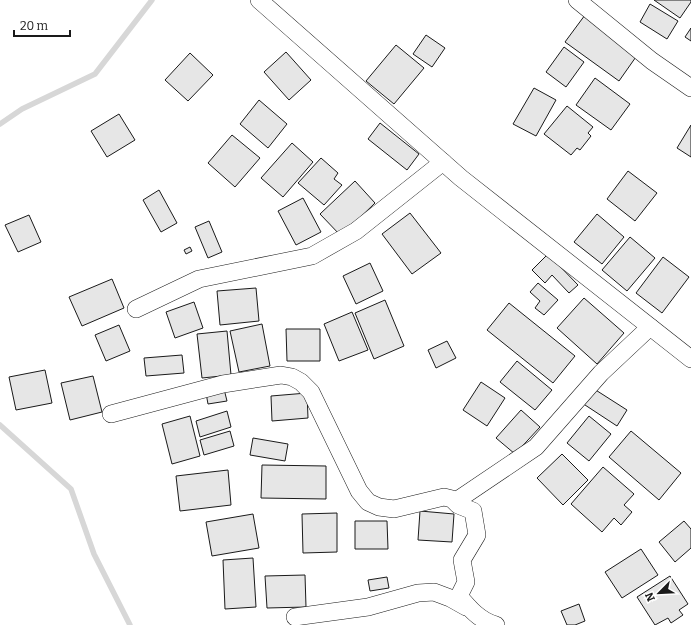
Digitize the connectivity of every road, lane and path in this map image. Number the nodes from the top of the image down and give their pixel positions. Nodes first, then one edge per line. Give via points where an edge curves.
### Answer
1 (259, 0) edge
2 (577, 0) edge
3 (691, 88) edge
4 (443, 162) junction
5 (136, 309) dead end
6 (650, 327) junction
7 (691, 359) edge
8 (111, 414) dead end
9 (456, 501) junction
10 (470, 609) junction
11 (295, 617) dead end
12 (496, 625) edge

1 - 4 street
2 - 3 street via 652,62
4 - 5 street via 356,231 312,256 199,279
4 - 6 street
6 - 7 street
6 - 9 street via 601,373 536,447
8 - 9 street via 223,384 281,375 292,377 311,392 359,491 368,502 394,509 444,497
9 - 10 street via 458,505 473,511 477,535 462,560 466,582 459,596
10 - 11 street via 434,592 418,593 368,607
10 - 12 street via 486,623

